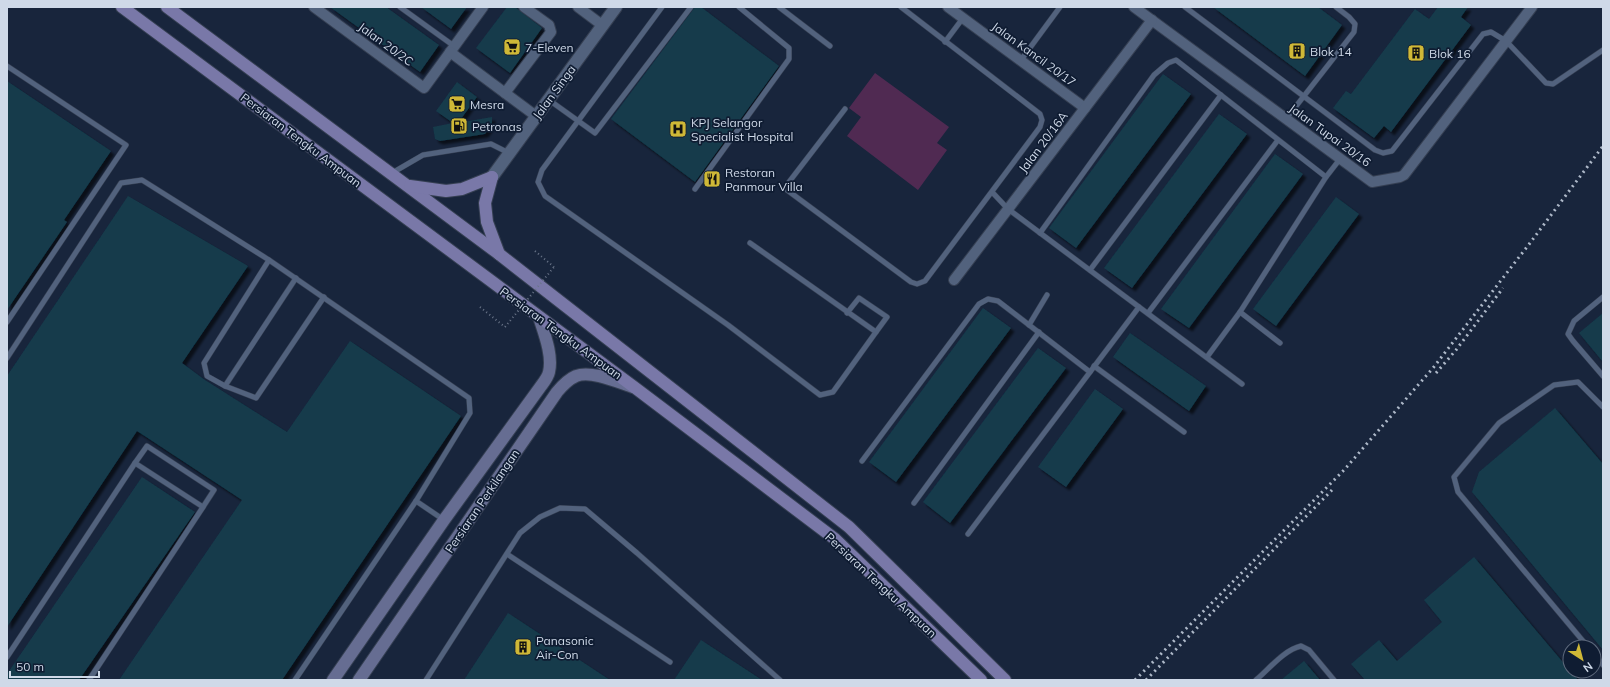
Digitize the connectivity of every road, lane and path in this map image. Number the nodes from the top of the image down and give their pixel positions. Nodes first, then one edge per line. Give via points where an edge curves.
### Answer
1 (122, 7) edge
2 (167, 7) edge
3 (314, 7) edge
4 (400, 7) edge
5 (483, 7) edge
6 (524, 7) edge
7 (578, 7) edge
8 (616, 7) edge
9 (662, 7) edge
10 (691, 7) edge
11 (739, 7) edge
12 (778, 7) edge
13 (901, 7) edge
14 (948, 7) edge
15 (1060, 7) edge
16 (1134, 7) edge
17 (1185, 7) edge
18 (1336, 7) edge
19 (1532, 7) edge
20 (963, 18) junction
21 (1152, 20) junction
22 (602, 25) junction
23 (1506, 41) junction
24 (945, 42) junction
25 (830, 46) dead end
26 (452, 49) junction
27 (1603, 50) edge
28 (1021, 60) junction
29 (7, 66) edge
30 (505, 92) junction
31 (1221, 95) junction
32 (1303, 96) junction
33 (548, 99) junction
34 (1085, 108) junction
35 (845, 109) dead end
36 (536, 116) junction
37 (1286, 119) junction
38 (579, 122) junction
39 (1278, 140) junction
40 (509, 153) junction
41 (1340, 159) junction
42 (392, 174) junction
43 (492, 177) junction
44 (1326, 177) junction
45 (409, 186) junction
46 (695, 189) dead end
47 (992, 192) junction
48 (1008, 209) junction
49 (1040, 233) junction
50 (750, 243) dead end
51 (535, 251) dead end
52 (499, 254) junction
53 (269, 260) junction
54 (1090, 270) junction
55 (296, 278) junction
56 (954, 280) dead end
57 (1047, 295) dead end
58 (324, 297) junction
59 (1603, 297) edge
60 (480, 307) dead end
61 (1139, 307) junction
62 (1240, 312) junction
63 (847, 313) junction
64 (1148, 313) junction
65 (539, 317) junction
66 (7, 322) edge
67 (1029, 325) junction
68 (876, 332) junction
69 (1039, 332) junction
70 (1280, 343) dead end
71 (1207, 357) junction
72 (7, 358) edge
73 (1094, 366) junction
74 (1090, 372) junction
75 (1603, 376) edge
76 (1242, 384) dead end
77 (226, 386) junction
78 (634, 387) junction
79 (1603, 407) edge
80 (1184, 432) dead end
81 (862, 461) dead end
82 (135, 463) junction
83 (416, 500) junction
84 (914, 503) dead end
85 (203, 508) junction
86 (444, 520) junction
87 (968, 534) dead end
88 (507, 554) junction
89 (1581, 639) edge
90 (7, 657) edge
91 (670, 662) dead end
92 (89, 680) edge
93 (295, 680) edge
94 (333, 680) edge
95 (359, 680) edge
96 (426, 680) edge
97 (780, 680) edge
98 (981, 680) edge
99 (1005, 680) edge
100 (1256, 680) edge
101 (1334, 680) edge

1 - 65 main road, Persiaran Tengku Ampuan
2 - 42 main road, Persiaran Tengku Ampuan
3 - 26 street, Jalan 20/2C via 424,88
4 - 26 lane
5 - 26 street
6 - 30 street via 550,26 551,32
7 - 22 street
8 - 22 street, Jalan Singa
9 - 38 lane
10 - 38 lane via 595,133
11 - 46 lane via 789,48 789,59
12 - 25 lane
13 - 24 lane
14 - 20 street, Jalan Kancil 20/17
15 - 28 lane
16 - 21 street, Jalan Tupai 20/16
17 - 32 lane
18 - 32 lane via 1355,24 1354,32
19 - 23 street, Jalan Tupai 20/16
20 - 24 lane
20 - 28 street, Jalan Kancil 20/17
21 - 34 street, Jalan 20/16A
21 - 37 street, Jalan Tupai 20/16
22 - 33 street, Jalan Singa
23 - 27 lane via 1546,83 1553,84
23 - 32 lane via 1491,32 1482,34 1392,151 1383,153 1375,150
23 - 41 street, Jalan Tupai 20/16 via 1404,175 1372,182
24 - 47 lane via 1040,114 1042,120 1040,127
26 - 30 street
28 - 34 street, Jalan Kancil 20/17
29 - 66 lane via 126,145
30 - 36 street
31 - 39 lane
31 - 49 lane via 1176,60 1168,63 1154,75
31 - 54 lane
32 - 37 lane
33 - 36 street, Jalan Singa
33 - 38 lane
34 - 48 street, Jalan 20/16A
35 - 47 lane via 789,182 787,190 911,282 917,284 925,281
36 - 40 street, Jalan Singa
37 - 41 street, Jalan Tupai 20/16
38 - 68 lane via 542,170 538,182 545,196 728,325 820,394 833,392
39 - 44 lane
39 - 64 lane
40 - 42 lane via 491,144 423,155
40 - 43 street, Jalan Singa
41 - 44 lane
42 - 45 main road, Persiaran Tengku Ampuan
43 - 45 main road via 462,189 446,191
43 - 52 main road via 485,204 486,216
44 - 62 lane
45 - 52 main road, Persiaran Tengku Ampuan
47 - 48 lane
48 - 49 lane
48 - 56 street, Jalan 20/16A
49 - 54 lane
50 - 63 lane
51 - 60 path, bridge via 554,267 505,327
52 - 99 main road, Persiaran Tengku Ampuan via 849,527
53 - 55 lane
53 - 72 lane via 142,180 121,183
53 - 77 lane via 204,362 208,376
54 - 61 lane
55 - 58 lane
55 - 77 lane
57 - 67 lane
58 - 77 lane via 256,398
58 - 83 lane via 469,398 470,413
59 - 75 lane via 1574,321 1568,334
61 - 64 lane
61 - 73 lane
62 - 70 lane
62 - 71 lane
63 - 68 lane
63 - 68 lane via 859,298 887,317
64 - 71 lane
65 - 78 main road, Persiaran Tengku Ampuan
65 - 86 main road via 547,344 549,373
67 - 69 lane
67 - 81 lane via 998,301 988,298 979,304
69 - 74 lane
69 - 84 lane
71 - 76 lane
73 - 74 lane
73 - 80 lane
74 - 87 lane
78 - 95 main road, Persiaran Perkilangan via 592,374 577,375 557,392
78 - 98 main road, Persiaran Tengku Ampuan via 835,539
79 - 89 lane via 1578,382 1554,385 1499,423 1454,477 1458,492
82 - 85 lane
82 - 85 lane via 147,446 214,490
82 - 90 lane
83 - 86 lane
83 - 93 lane
85 - 92 lane
86 - 94 main road
88 - 91 lane
88 - 96 lane
88 - 97 lane via 520,533 540,516 560,508 585,509
100 - 101 lane via 1284,654 1301,646 1310,650

